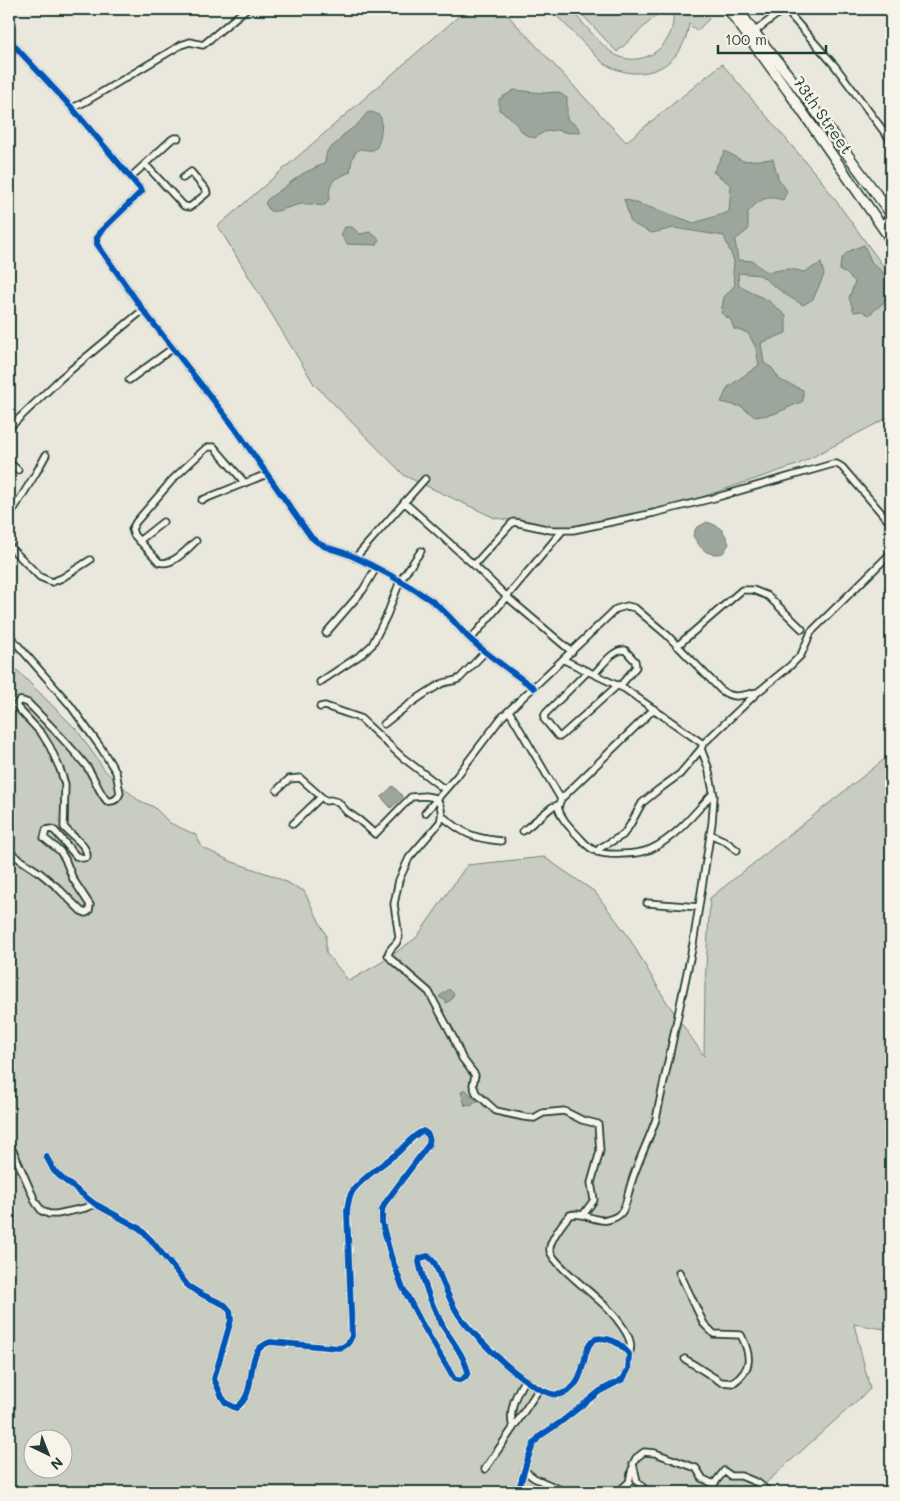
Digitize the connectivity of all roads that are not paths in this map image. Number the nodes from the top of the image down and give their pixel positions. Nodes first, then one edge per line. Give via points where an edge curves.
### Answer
1 (246, 9) edge
2 (728, 9) edge
3 (738, 9) edge
4 (784, 9) edge
5 (887, 9) edge
6 (891, 13) edge
7 (754, 32) junction
8 (9, 40) edge
9 (72, 108) junction
10 (178, 138) dead end
11 (891, 141) edge
12 (146, 164) junction
13 (131, 177) junction
14 (184, 178) dead end
15 (891, 216) edge
16 (880, 224) junction
17 (891, 240) edge
18 (143, 310) junction
19 (173, 348) junction
20 (129, 380) dead end
21 (9, 428) edge
22 (46, 455) dead end
23 (9, 462) edge
24 (18, 470) dead end
25 (268, 474) junction
26 (425, 478) dead end
27 (245, 483) junction
28 (202, 500) dead end
29 (404, 502) junction
30 (9, 516) edge
31 (163, 522) dead end
32 (891, 524) edge
33 (563, 530) junction
34 (139, 541) junction
35 (196, 541) dead end
36 (9, 546) edge
37 (421, 550) dead end
38 (891, 554) edge
39 (355, 558) junction
40 (90, 560) dead end
41 (474, 565) junction
42 (376, 568) junction
43 (400, 581) junction
44 (506, 596) junction
45 (802, 629) dead end
46 (326, 633) dead end
47 (9, 635) edge
48 (471, 639) junction
49 (677, 646) junction
50 (485, 652) junction
51 (572, 652) junction
52 (564, 660) junction
53 (591, 673) junction
54 (320, 682) dead end
55 (619, 686) junction
56 (534, 688) junction
57 (758, 692) junction
58 (320, 707) dead end
59 (654, 709) junction
60 (510, 711) junction
61 (384, 724) dead end
62 (702, 747) junction
63 (444, 789) junction
64 (277, 790) dead end
65 (713, 793) junction
66 (320, 797) junction
67 (436, 798) junction
68 (560, 802) junction
69 (425, 813) dead end
70 (442, 816) junction
71 (293, 824) dead end
72 (523, 831) dead end
73 (710, 834) junction
74 (501, 841) dead end
75 (737, 850) dead end
76 (9, 852) edge
77 (597, 852) junction
78 (647, 903) dead end
79 (698, 907) junction
80 (9, 1144) edge
81 (46, 1156) dead end
82 (95, 1204) junction
83 (583, 1215) junction
84 (679, 1272) dead end
85 (629, 1354) junction
86 (685, 1360) dead end
87 (891, 1369) edge
88 (891, 1376) edge
89 (525, 1379) junction
90 (540, 1389) junction
91 (513, 1428) junction
92 (632, 1464) junction
93 (485, 1470) dead end
94 (525, 1471) junction
95 (518, 1492) edge
96 (566, 1492) edge
97 (618, 1492) edge
98 (647, 1492) edge
99 (769, 1492) edge

1 - 9 street via 203,45 181,44
2 - 16 main road, 73th Street
3 - 7 main road, 73th Street
4 - 7 street
4 - 11 street via 835,66
5 - 6 street
7 - 15 main road, 73th Street
8 - 9 street
9 - 13 street
10 - 12 street via 171,140
12 - 13 street
12 - 14 street via 184,206 190,207 207,193 191,172
13 - 18 street via 142,192 103,228 97,244
15 - 16 street
16 - 17 main road, 73th Street
18 - 19 street
18 - 21 street
19 - 20 street
19 - 25 street
22 - 30 street
23 - 24 street
25 - 27 street
25 - 39 street via 311,537 326,548
26 - 29 street
27 - 28 street
27 - 34 street via 214,447 209,446 174,478 136,522 132,529
29 - 39 street
29 - 41 street
31 - 34 street
32 - 33 street via 837,464 654,513
33 - 41 street via 514,522
33 - 44 street
34 - 35 street via 163,564 179,556
36 - 40 street via 40,577 52,582
37 - 43 street
38 - 57 street via 811,632 801,655
39 - 42 street
41 - 44 street
42 - 43 street
42 - 46 street via 363,590
43 - 48 street via 431,600
43 - 54 street via 372,645
44 - 48 street
44 - 51 street
45 - 49 street via 768,596 742,590
47 - 76 street via 70,705 97,742 116,772 120,793 115,800 107,801 79,757 28,703 23,700 17,702 16,706 42,734 60,769 65,784 64,827 84,847 87,857 76,856 55,831 48,829 44,838 65,859 73,879 90,905 89,911 81,911 40,872
48 - 50 street
49 - 51 street via 639,611 627,606 616,609
49 - 57 street via 727,695
50 - 56 street
50 - 61 street via 460,678 442,684
51 - 52 street
52 - 53 street
52 - 56 street
53 - 55 street
53 - 55 street via 622,649 625,650 635,660 636,667
53 - 55 street via 545,714 544,719 558,736
55 - 59 street
56 - 60 street
57 - 62 street
58 - 63 street via 360,718 402,757
59 - 62 street
59 - 68 street
60 - 63 street
60 - 68 street
62 - 65 street
62 - 77 street via 680,774 642,803 623,835
63 - 67 street
64 - 66 street via 289,779 300,778
65 - 73 street
65 - 77 street via 673,834 651,849 635,853
66 - 67 street via 326,802 338,802 375,834 411,797
66 - 71 street
67 - 69 street
67 - 70 street
68 - 72 street
68 - 77 street via 558,810 565,821 586,845
70 - 74 street via 458,830 472,836
70 - 83 street via 403,869 394,904 399,938 388,955 429,992 462,1058 475,1075 473,1086 476,1092 496,1111 534,1118 543,1113 564,1111 598,1124 600,1151 591,1183 594,1200
73 - 75 street
73 - 79 street
78 - 79 street
79 - 83 street via 660,1104 626,1204 620,1214 607,1220
80 - 82 street via 42,1211 57,1214
81 - 82 street via 54,1171
82 - 89 street via 139,1228 193,1290 225,1305 230,1311 231,1320 214,1379 226,1403 236,1408 246,1398 254,1359 264,1344 339,1348 349,1343 352,1336 346,1210 350,1194 423,1131 430,1138 429,1144 382,1210 383,1230 402,1286 454,1379 462,1380 468,1372 430,1300 419,1262 424,1256 434,1262 464,1323 494,1354
83 - 85 street via 568,1216 552,1240 550,1250 553,1257 614,1315 630,1340
84 - 86 street via 704,1324 714,1334 742,1335 749,1360 742,1377 734,1383 721,1382
85 - 90 street via 614,1341 595,1339 589,1345 581,1374 572,1388 560,1395
85 - 94 street via 628,1370 623,1379 600,1391 540,1436 534,1443
87 - 88 main road
89 - 90 street
89 - 91 street via 517,1391 511,1411
90 - 91 street
91 - 93 street
92 - 97 street via 629,1482
92 - 98 street via 636,1481
92 - 99 street via 639,1454 655,1453 696,1468 703,1479 714,1484 724,1472 758,1483
94 - 95 street
94 - 96 street

